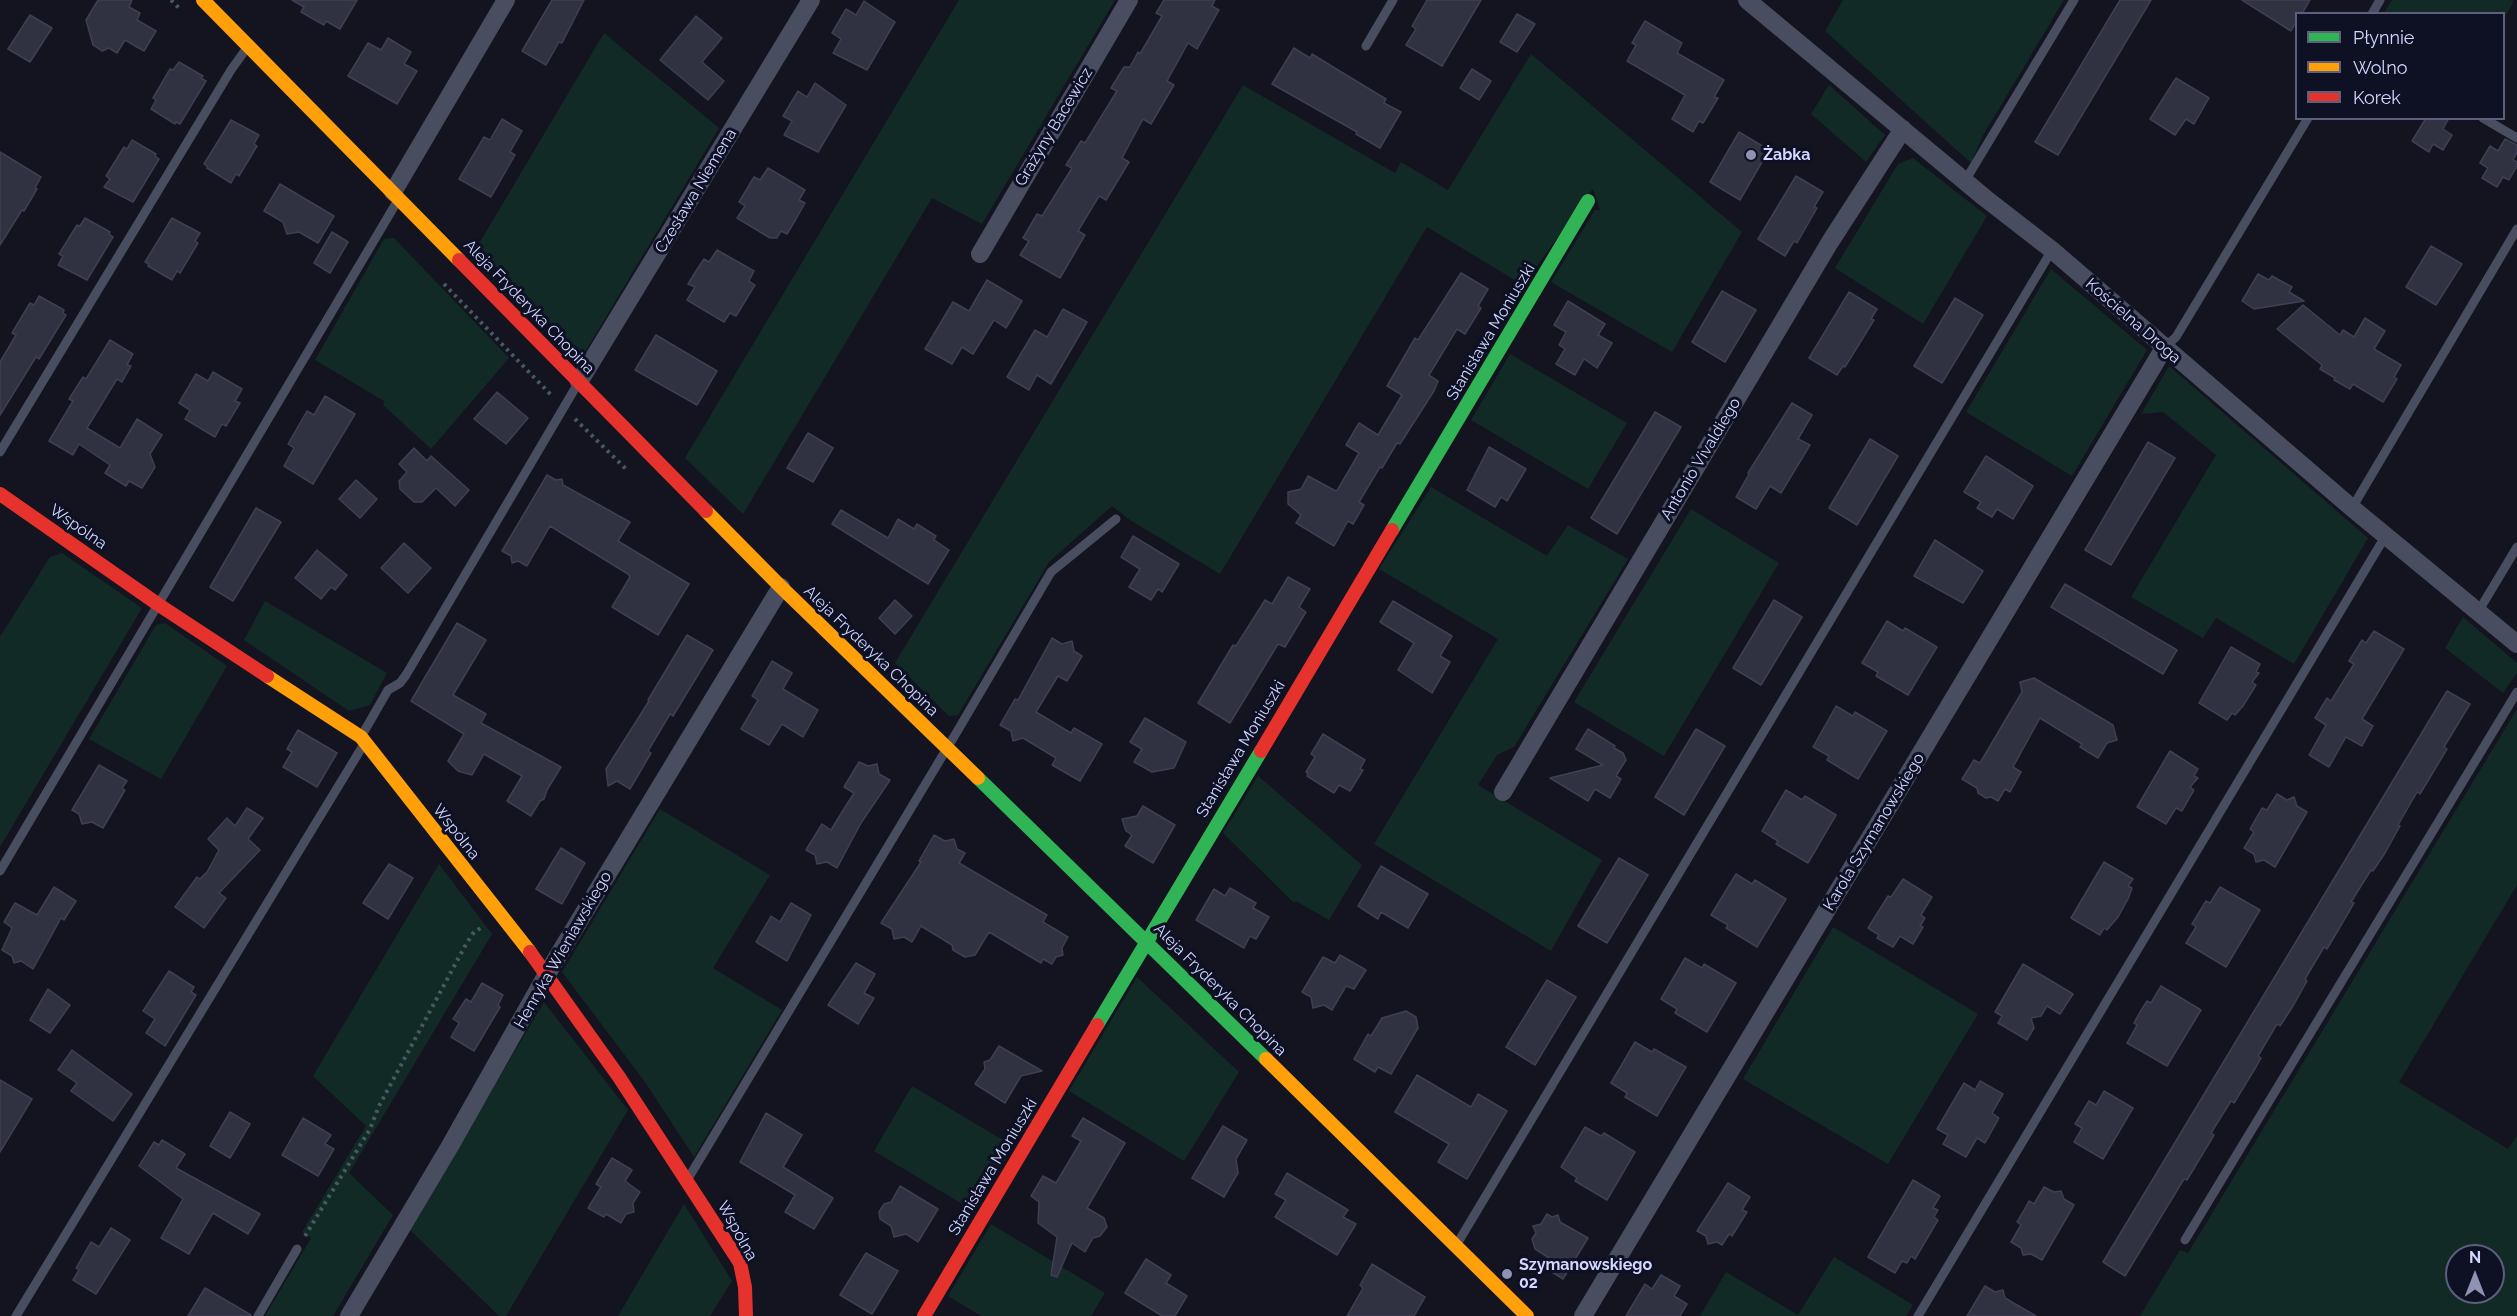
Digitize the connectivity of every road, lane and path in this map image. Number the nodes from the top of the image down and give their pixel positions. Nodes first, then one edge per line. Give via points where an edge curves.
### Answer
1 (203, 0) edge
2 (506, 0) edge
3 (812, 0) edge
4 (1129, 0) edge
5 (1394, 0) edge
6 (1747, 0) edge
7 (2074, 0) edge
8 (250, 45) junction
9 (1366, 46) dead end
10 (2307, 120) edge
11 (2486, 120) edge
12 (1904, 129) junction
13 (2517, 138) edge
14 (1965, 181) junction
15 (396, 195) junction
16 (1588, 201) dead end
17 (2517, 229) edge
18 (2052, 250) junction
19 (980, 254) dead end
20 (2164, 348) junction
21 (579, 382) junction
22 (0, 452) edge
23 (0, 494) edge
24 (2352, 507) junction
25 (1116, 519) dead end
26 (2386, 535) junction
27 (2517, 547) edge
28 (781, 587) junction
29 (159, 604) junction
30 (2478, 612) junction
31 (2517, 644) edge
32 (2517, 692) edge
33 (363, 739) junction
34 (948, 748) junction
35 (1503, 792) dead end
36 (0, 871) edge
37 (504, 919) junction
38 (1146, 941) junction
39 (547, 974) junction
40 (688, 1180) junction
41 (2185, 1240) dead end
42 (1455, 1246) junction
43 (297, 1249) joint
44 (16, 1316) edge
45 (258, 1316) edge
46 (349, 1316) edge
47 (746, 1316) edge
48 (924, 1316) edge
49 (1527, 1316) edge
50 (1583, 1316) edge
51 (1918, 1316) edge

1 - 8 street, Aleja Fryderyka Chopina
2 - 15 street
3 - 21 street, Czesława Niemena
4 - 19 street, Grażyny Bacewicz
5 - 9 lane
6 - 12 street, Kościelna Droga
7 - 14 lane
8 - 15 street, Aleja Fryderyka Chopina
8 - 22 lane via 231,70
10 - 20 lane via 2176,337
11 - 13 lane
12 - 14 street, Kościelna Droga
12 - 35 street, Antonio Vivaldiego via 1830,242
14 - 18 street, Kościelna Droga
15 - 21 street, Aleja Fryderyka Chopina
15 - 29 lane
16 - 38 street, Stanisława Moniuszki
17 - 24 lane
18 - 20 street, Kościelna Droga
18 - 42 lane
20 - 24 street, Kościelna Droga
20 - 50 street, Karola Szymanowskiego
21 - 28 street, Aleja Fryderyka Chopina
21 - 33 lane via 406,675 388,690
23 - 29 street, Wspólna
24 - 26 street, Kościelna Droga
25 - 34 lane via 1051,572
26 - 30 street, Kościelna Droga
26 - 51 lane
27 - 30 lane
28 - 34 street, Aleja Fryderyka Chopina
28 - 39 street, Henryka Wieniawskiego
29 - 33 street, Wspólna
29 - 36 lane
30 - 31 street, Kościelna Droga
32 - 41 lane
33 - 37 street, Wspólna
33 - 44 lane
34 - 38 street, Aleja Fryderyka Chopina
34 - 40 lane
37 - 39 street, Wspólna
37 - 43 path via 474,932 465,946 370,1129
38 - 42 street, Aleja Fryderyka Chopina
38 - 48 street, Stanisława Moniuszki
39 - 40 street, Wspólna
39 - 46 street, Henryka Wieniawskiego
40 - 47 street, Wspólna via 740,1263
42 - 49 street, Aleja Fryderyka Chopina
43 - 45 lane

